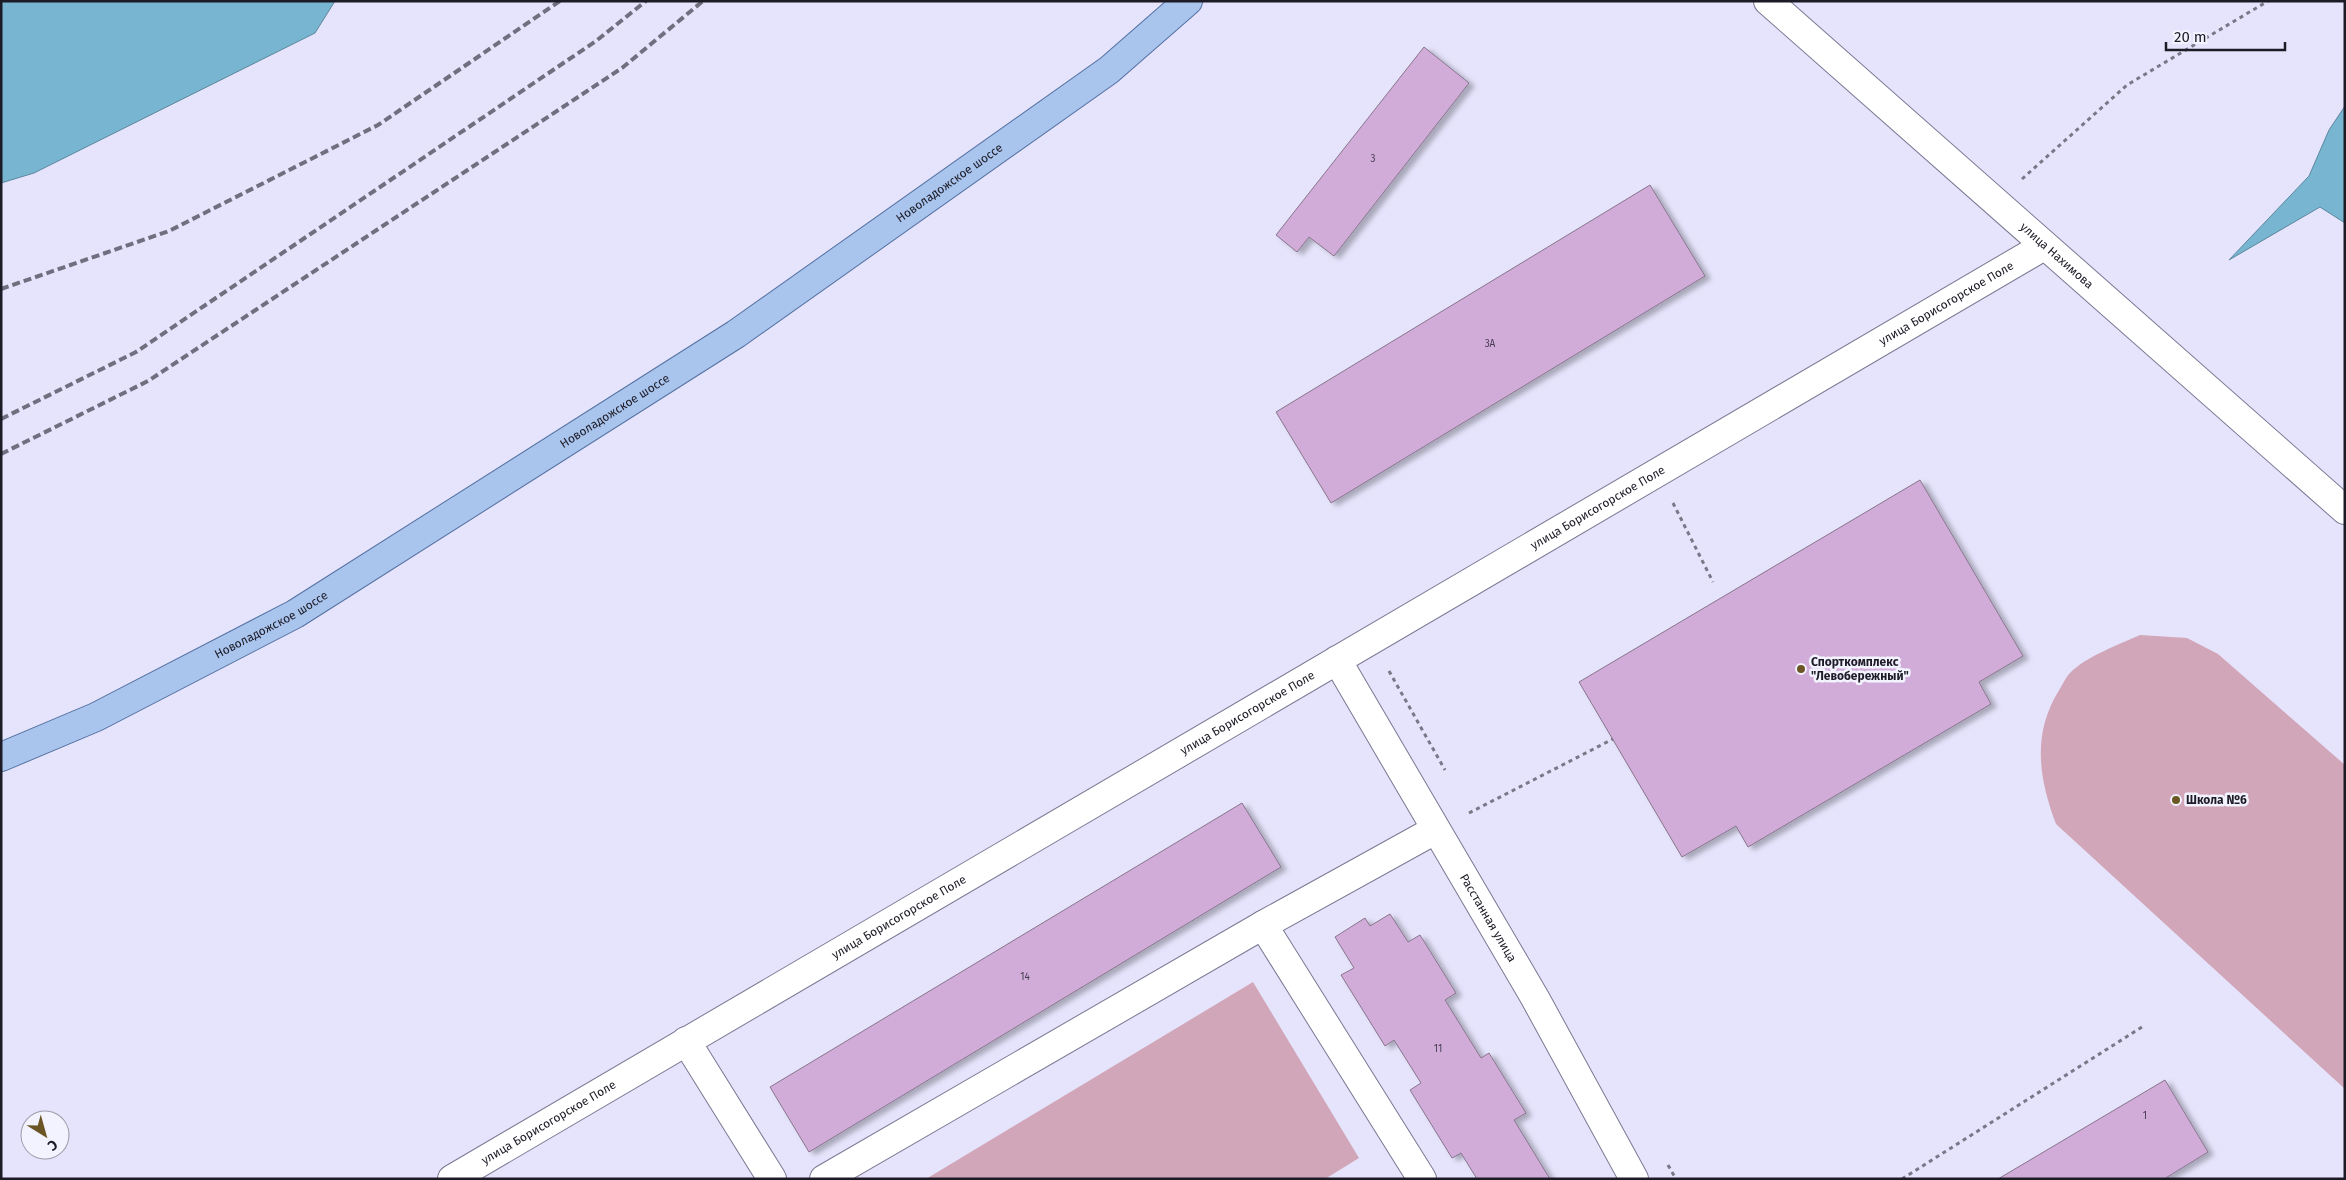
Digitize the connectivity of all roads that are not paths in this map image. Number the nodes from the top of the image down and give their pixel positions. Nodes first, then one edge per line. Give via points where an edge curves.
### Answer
1 (1188, 1) edge
2 (1768, 1) edge
3 (2044, 246) junction
4 (2345, 510) edge
5 (1337, 660) junction
6 (1, 757) edge
7 (1435, 830) junction
8 (1263, 925) junction
9 (686, 1041) junction
10 (452, 1179) edge
11 (772, 1179) edge
12 (824, 1179) edge
13 (1422, 1179) edge
14 (1634, 1179) edge

1 - 6 main road, Новоладожское шоссе via 1108,70 736,334 295,614 96,717
2 - 3 street, улица Нахимова
3 - 4 street, улица Нахимова
3 - 5 street, улица Борисогорское Поле
5 - 7 street, Расстанная улица
5 - 9 street, улица Борисогорское Поле
7 - 8 street
7 - 14 street, Расстанная улица via 1535,998
8 - 12 street
8 - 13 street
9 - 10 street, улица Борисогорское Поле
9 - 11 street

